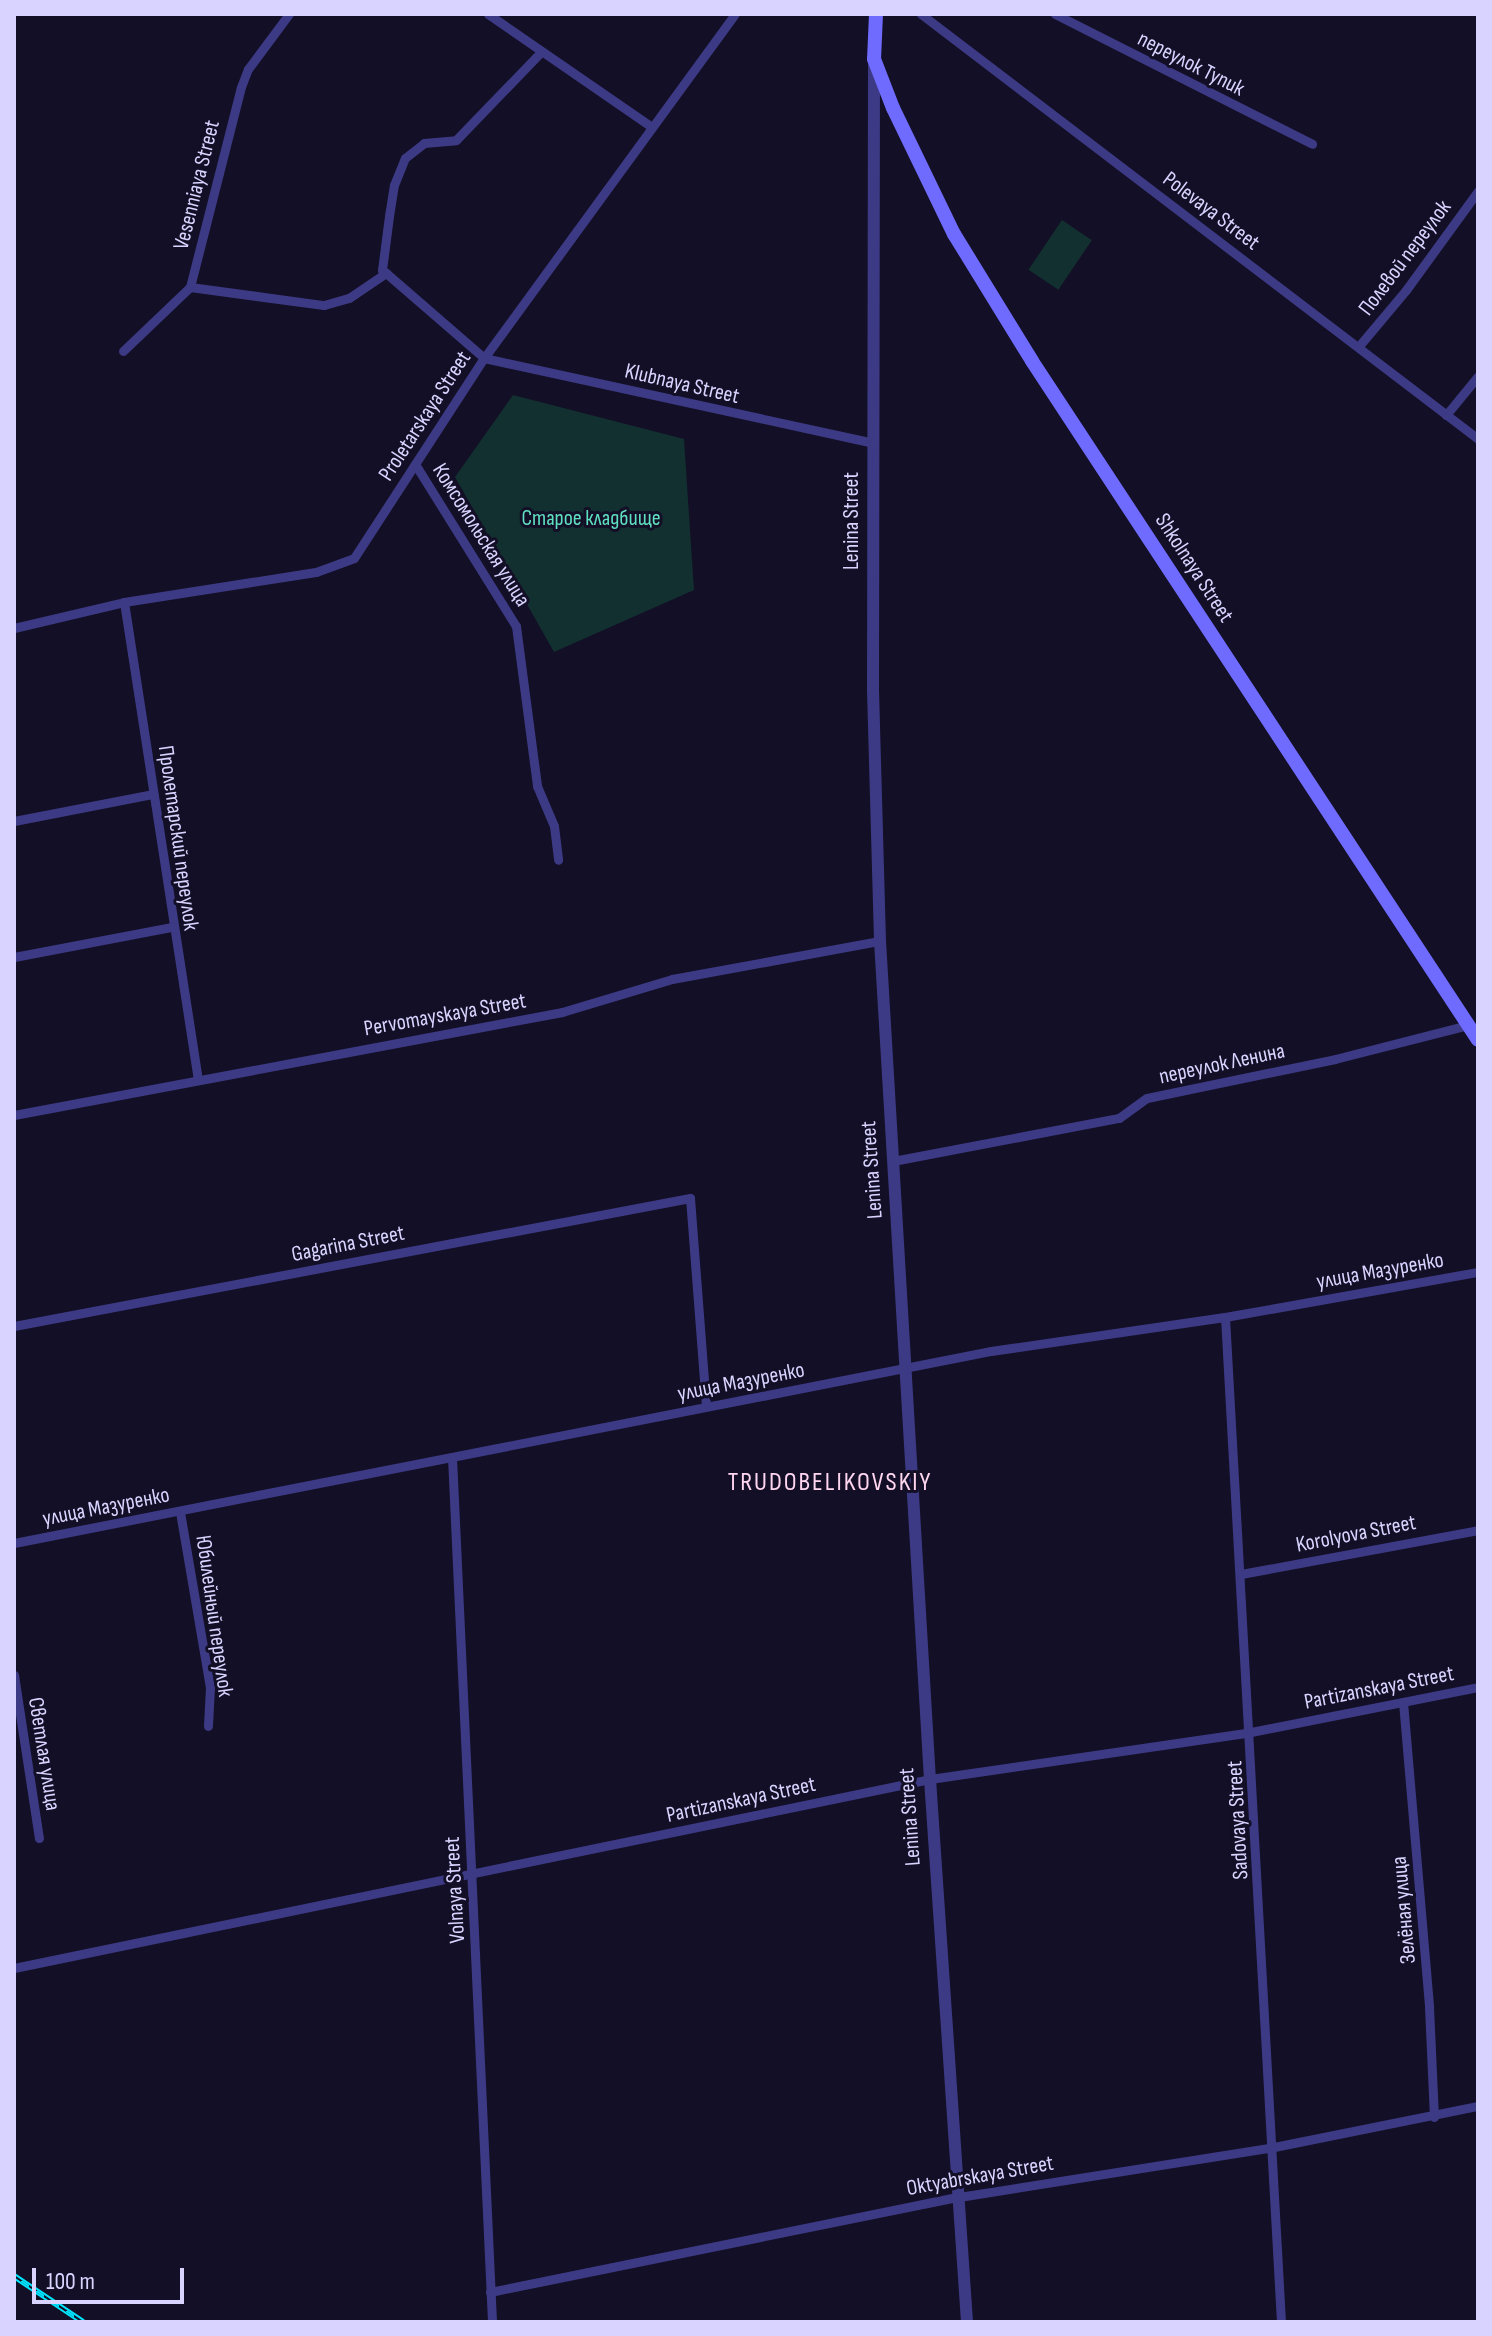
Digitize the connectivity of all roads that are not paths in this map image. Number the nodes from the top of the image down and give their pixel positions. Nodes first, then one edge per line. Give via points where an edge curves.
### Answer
1 (289, 14) edge
2 (488, 14) edge
3 (735, 14) edge
4 (876, 14) edge
5 (921, 14) edge
6 (1055, 14) edge
7 (540, 53) junction
8 (874, 59) junction
9 (874, 107) junction
10 (893, 108) junction
11 (652, 127) junction
12 (1312, 144) dead end
13 (1478, 191) edge
14 (386, 273) junction
15 (190, 287) junction
16 (1359, 346) junction
17 (123, 351) dead end
18 (484, 358) junction
19 (1478, 376) edge
20 (1446, 415) junction
21 (1478, 439) edge
22 (874, 443) junction
23 (415, 464) junction
24 (124, 602) junction
25 (14, 628) edge
26 (153, 794) junction
27 (14, 821) edge
28 (558, 860) dead end
29 (172, 927) junction
30 (880, 941) junction
31 (14, 957) edge
32 (1468, 1025) junction
33 (1478, 1040) edge
34 (198, 1078) junction
35 (14, 1115) edge
36 (893, 1161) junction
37 (1478, 1272) edge
38 (1225, 1317) junction
39 (14, 1326) edge
40 (907, 1368) junction
41 (706, 1406) junction
42 (452, 1457) junction
43 (180, 1512) junction
44 (1478, 1530) edge
45 (14, 1543) edge
46 (1241, 1574) junction
47 (14, 1675) edge
48 (1478, 1687) edge
49 (1403, 1702) junction
50 (208, 1726) dead end
51 (1251, 1732) junction
52 (930, 1779) junction
53 (39, 1838) dead end
54 (473, 1874) junction
55 (14, 1968) edge
56 (1478, 2106) edge
57 (1434, 2117) junction
58 (1274, 2147) junction
59 (959, 2197) junction
60 (490, 2292) junction
61 (492, 2322) edge
62 (967, 2322) edge
63 (1281, 2322) edge

1 - 15 street, Vesenniaya Street via 248,69 241,87
2 - 7 street
3 - 11 street, Proletarskaya Street
4 - 8 main road, Lenina Street
5 - 16 street, Polevaya Street
6 - 12 street, переулок Тупик
7 - 11 street
7 - 14 street via 456,140 424,143 405,158 394,185 382,270
8 - 9 street, Lenina Street
8 - 10 main road, Shkolnaya Street
9 - 10 street
9 - 22 street, Lenina Street
10 - 32 main road, Shkolnaya Street via 954,234 1032,361
11 - 18 street, Proletarskaya Street
13 - 16 street, Полевой переулок
14 - 15 street via 349,298 324,305
14 - 18 street
15 - 17 street
16 - 20 street, Polevaya Street
18 - 22 street, Klubnaya Street
18 - 23 street, Proletarskaya Street
19 - 20 street
20 - 21 street, Polevaya Street
22 - 30 street, Lenina Street
23 - 24 street, Proletarskaya Street via 354,558 316,572
23 - 28 street, Комсомольская улица via 516,626 537,786 554,826
24 - 25 street, Proletarskaya Street
24 - 26 street, Пролетарский переулок
26 - 27 street
26 - 29 street, Пролетарский переулок
29 - 31 street
29 - 34 street, Пролетарский переулок
30 - 34 street, Pervomayskaya Street via 672,979 562,1012
30 - 36 street, Lenina Street
32 - 33 main road, Shkolnaya Street
32 - 36 street, переулок Ленина via 1147,1098 1119,1118
34 - 35 street, Pervomayskaya Street
36 - 40 street, Lenina Street
37 - 38 street, улица Мазуренко
38 - 40 street, улица Мазуренко
38 - 46 street, Sadovaya Street
39 - 41 street, Gagarina Street via 690,1198
40 - 41 street, улица Мазуренко
40 - 52 street, Lenina Street
41 - 42 street, улица Мазуренко
42 - 43 street, улица Мазуренко
42 - 54 street, Volnaya Street
43 - 45 street, улица Мазуренко
43 - 50 street, Юбилейный переулок via 210,1687
44 - 46 street, Korolyova Street
46 - 51 street, Sadovaya Street
47 - 53 street, Светлая улица
48 - 49 street, Partizanskaya Street
49 - 51 street, Partizanskaya Street
49 - 57 street, Зелёная улица
51 - 52 street, Partizanskaya Street
51 - 58 street, Sadovaya Street
52 - 54 street, Partizanskaya Street
52 - 59 street, Lenina Street
54 - 55 street, Partizanskaya Street
54 - 60 street, Volnaya Street
56 - 57 street, Oktyabrskaya Street
57 - 58 street, Oktyabrskaya Street
58 - 59 street, Oktyabrskaya Street
58 - 63 street, Sadovaya Street
59 - 60 street, Oktyabrskaya Street
59 - 62 street, Lenina Street
60 - 61 street, Volnaya Street

